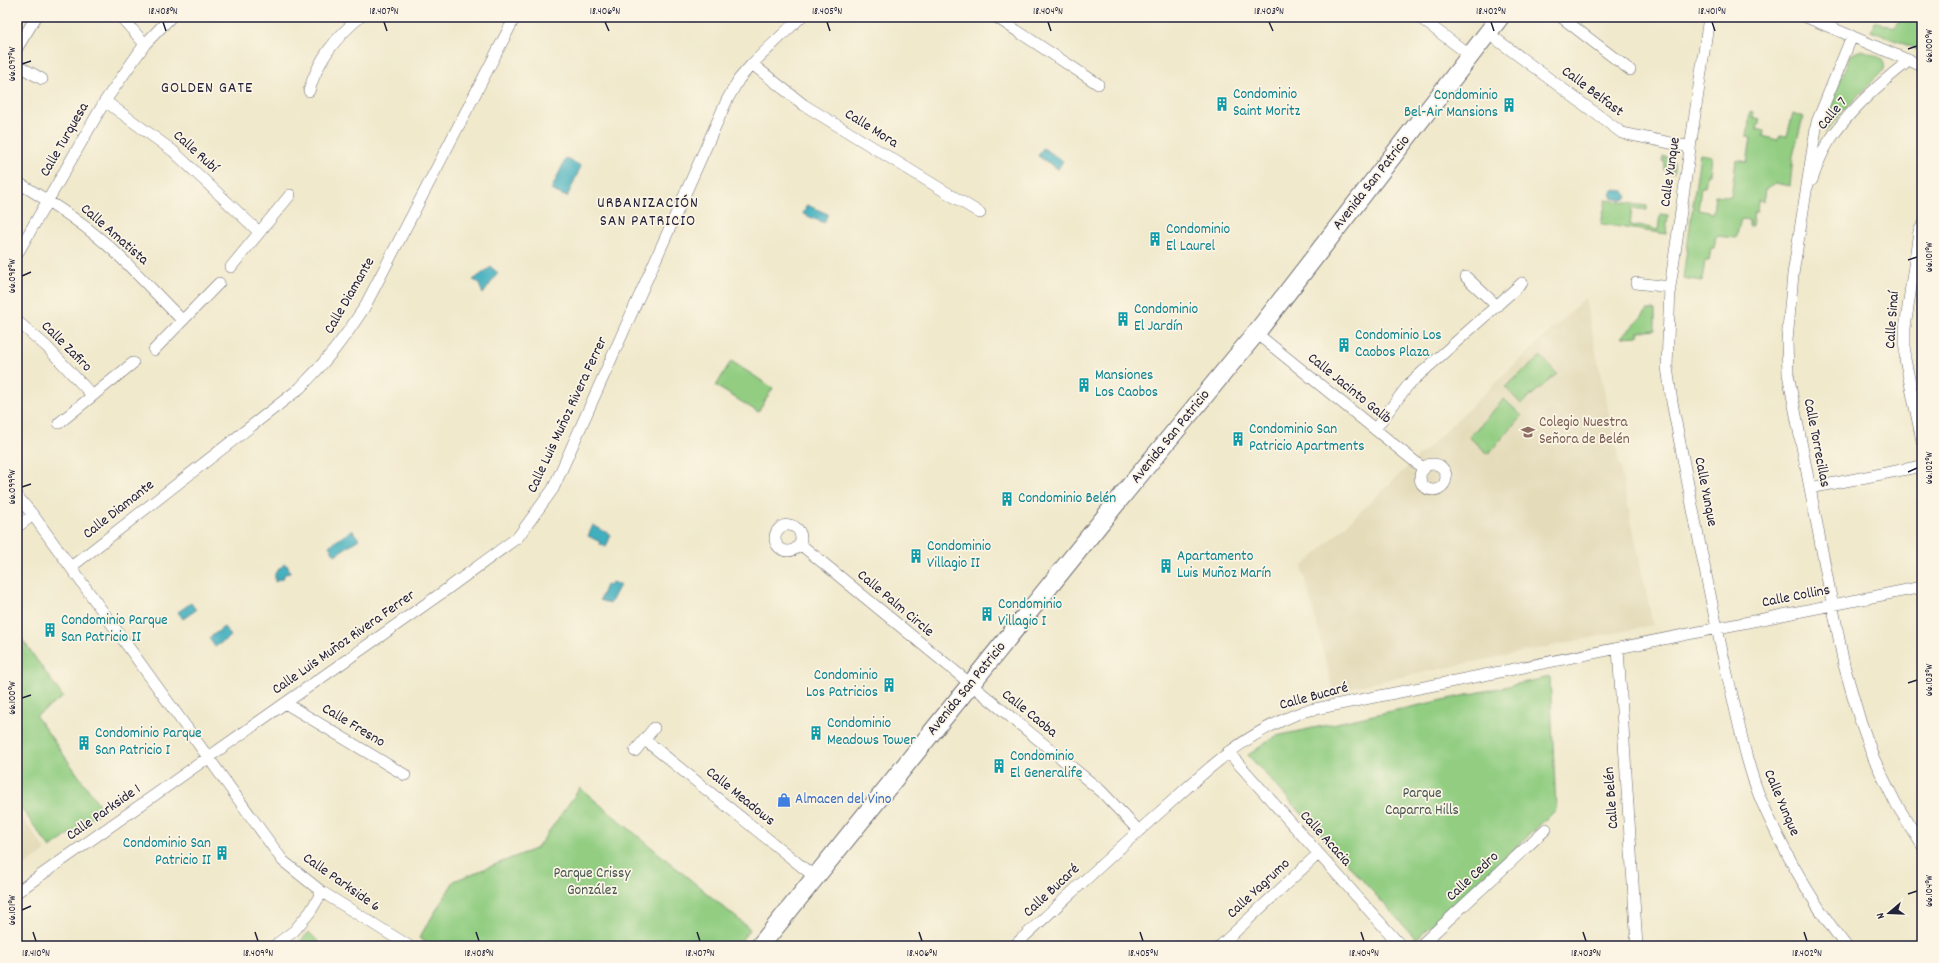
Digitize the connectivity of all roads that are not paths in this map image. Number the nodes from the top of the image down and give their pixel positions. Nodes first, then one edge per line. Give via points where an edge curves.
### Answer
1 (36, 17) edge
2 (121, 17) edge
3 (171, 17) edge
4 (360, 17) edge
5 (515, 17) edge
6 (801, 17) edge
7 (996, 17) edge
8 (1419, 17) edge
9 (1500, 17) edge
10 (1561, 17) edge
11 (1708, 17) edge
12 (1806, 17) edge
13 (1488, 33) junction
14 (1852, 36) junction
15 (145, 44) junction
16 (17, 48) edge
17 (1471, 56) junction
18 (1910, 60) junction
19 (752, 64) junction
20 (17, 65) edge
21 (1922, 66) edge
22 (1630, 70) dead end
23 (42, 79) dead end
24 (1098, 84) dead end
25 (309, 91) dead end
26 (105, 100) junction
27 (1690, 147) junction
28 (17, 182) edge
29 (290, 195) dead end
30 (48, 200) junction
31 (1803, 203) junction
32 (980, 213) dead end
33 (1922, 226) edge
34 (259, 232) junction
35 (17, 254) edge
36 (231, 266) dead end
37 (1466, 277) dead end
38 (219, 283) dead end
39 (1522, 283) dead end
40 (1636, 284) dead end
41 (1670, 287) junction
42 (1497, 306) junction
43 (182, 320) junction
44 (17, 321) edge
45 (1256, 333) junction
46 (154, 350) dead end
47 (133, 364) dead end
48 (92, 395) junction
49 (59, 422) dead end
50 (1376, 429) junction
51 (1922, 441) edge
52 (1922, 466) edge
53 (1424, 469) dead end
54 (1810, 488) junction
55 (17, 496) edge
56 (33, 515) junction
57 (17, 527) edge
58 (800, 544) dead end
59 (71, 567) junction
60 (1922, 587) edge
61 (1833, 605) junction
62 (1716, 628) junction
63 (1675, 636) joint
64 (1618, 648) junction
65 (970, 686) junction
66 (285, 703) junction
67 (654, 728) dead end
68 (644, 740) junction
69 (635, 751) dead end
70 (1228, 752) junction
71 (208, 758) junction
72 (405, 775) dead end
73 (1546, 829) dead end
74 (1139, 831) junction
75 (1922, 845) edge
76 (1318, 854) junction
77 (816, 878) junction
78 (17, 892) edge
79 (322, 892) junction
80 (274, 946) edge
81 (409, 946) edge
82 (760, 946) edge
83 (1014, 946) edge
84 (1220, 946) edge
85 (1401, 946) edge
86 (1420, 946) edge
87 (1637, 946) edge
88 (1846, 946) edge

1 - 16 street
2 - 15 street
3 - 15 street, Calle Turquesa
4 - 25 street via 341,34 322,57
5 - 59 street, Calle Diamante via 364,308 345,339 300,388
6 - 19 street, Calle Luis Muñoz Rivera Ferrer
7 - 24 street
8 - 17 street
9 - 13 main road, Avenida San Patricio
10 - 22 street
11 - 27 street, Calle Yunque
12 - 14 street
13 - 17 main road, Avenida San Patricio
13 - 27 street, Calle Belfast via 1622,134
14 - 18 street
14 - 31 street, Calle Torrecillas via 1817,122
15 - 26 street, Calle Turquesa
17 - 45 main road, Avenida San Patricio
18 - 21 street
18 - 31 street, Calle 7 via 1889,76 1837,131 1827,145
19 - 32 street, Calle Mora via 804,105
19 - 66 street, Calle Luis Muñoz Rivera Ferrer via 739,79 727,100 553,489 529,523 518,537
20 - 23 street
26 - 30 street, Calle Turquesa
26 - 34 street, Calle Rubí via 173,151
27 - 41 street, Calle Yunque
28 - 30 street, Calle Amatista
29 - 34 street
30 - 35 street, Calle Turquesa
30 - 43 street, Calle Amatista via 113,251
31 - 54 street, Calle Torrecillas via 1787,341 1788,374
33 - 51 street, Calle Sinaí via 1919,231 1905,328 1906,359
34 - 36 street
37 - 42 street
38 - 43 street
39 - 42 street
40 - 41 street
41 - 62 street, Calle Yunque via 1667,367
42 - 50 street via 1409,384
43 - 46 street
44 - 48 street, Calle Zafiro via 46,346
45 - 50 street, Calle Jacinto Galib
45 - 65 main road, Avenida San Patricio
47 - 48 street
48 - 49 street
50 - 53 street, Calle Jacinto Galib
52 - 54 street
54 - 61 street, Calle Torrecillas
55 - 56 street, Calle Parkside 6
56 - 57 street
56 - 59 street, Calle Parkside 6
58 - 65 street, Calle Palm Circle
59 - 71 street, Calle Parkside 6
60 - 61 street, Calle Collins
61 - 62 street, Calle Collins
61 - 75 street, Calle Torrecillas via 1844,665 1874,759 1895,802
62 - 63 street, Calle Collins
62 - 88 street, Calle Yunque via 1747,757 1761,799 1802,883
63 - 64 street, Calle Bucaré
64 - 70 street, Calle Bucaré via 1305,711 1263,729
64 - 87 street, Calle Belén
65 - 74 street, Calle Caoba via 1101,791
65 - 77 main road, Avenida San Patricio
66 - 71 street, Calle Luis Muñoz Rivera Ferrer
66 - 72 street, Calle Fresno
67 - 68 street
68 - 69 street
68 - 77 street, Calle Meadows
70 - 74 street, Calle Bucaré
70 - 76 street, Calle Acacia
71 - 78 street, Calle Parkside 1
71 - 79 street, Calle Parkside 6 via 283,860
73 - 86 street, Calle Cedro
74 - 83 street, Calle Bucaré
76 - 84 street, Calle Yagrumo
76 - 85 street, Calle Acacia
77 - 82 main road, Avenida San Patricio
79 - 80 street via 294,931
79 - 81 street, Calle Parkside 6

